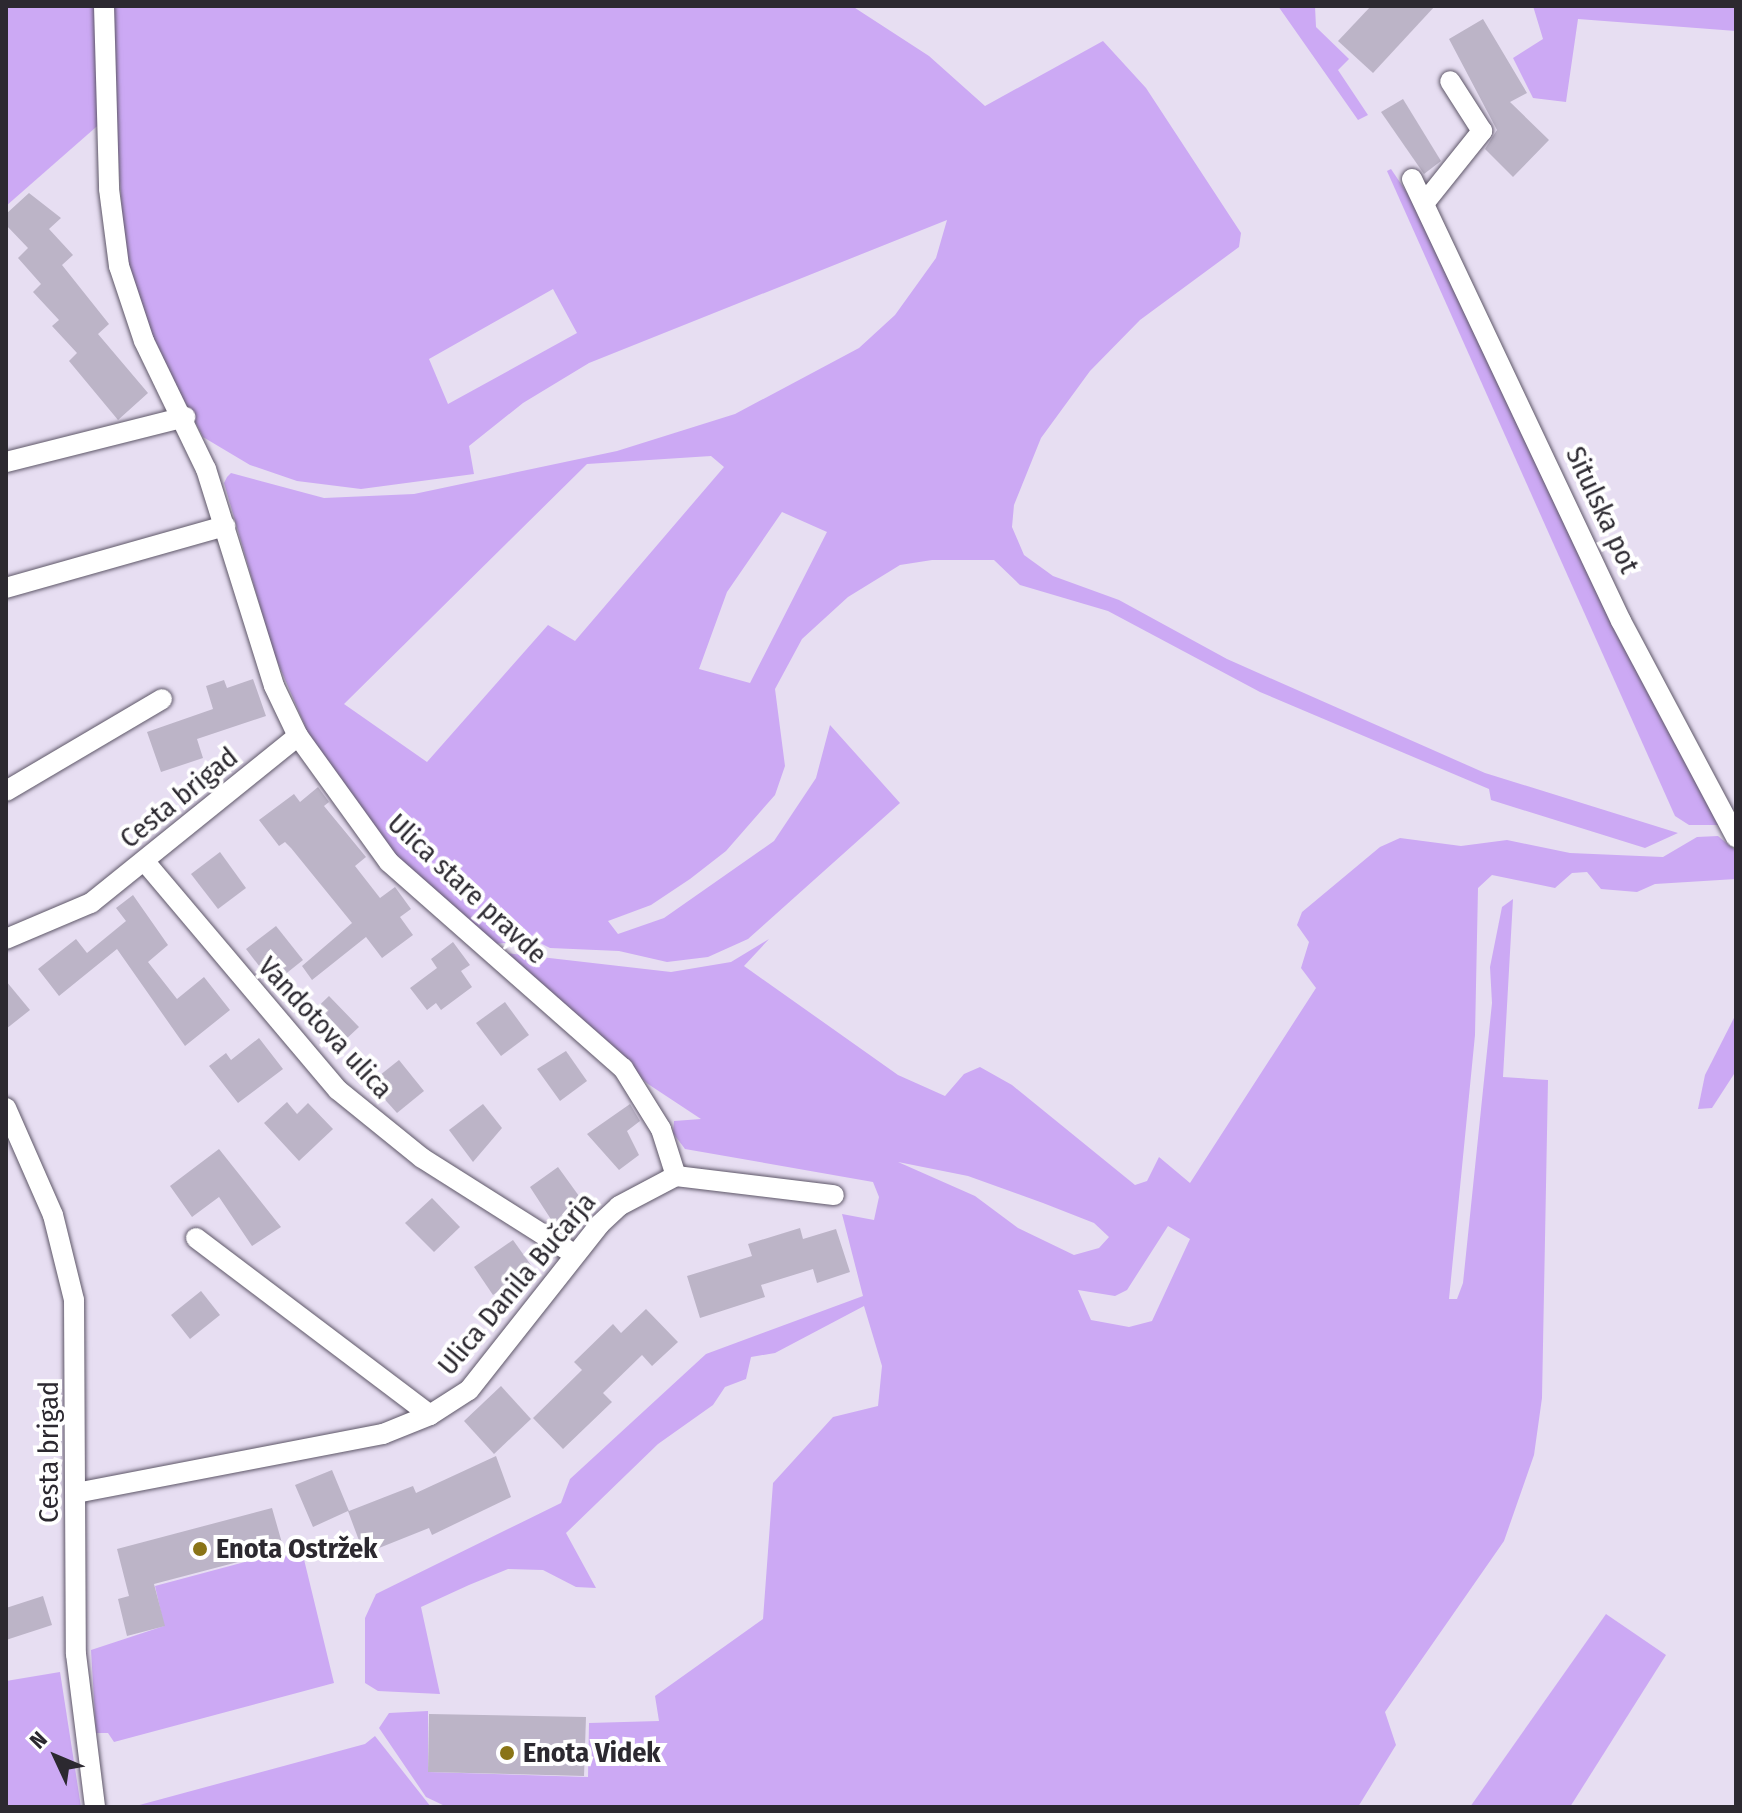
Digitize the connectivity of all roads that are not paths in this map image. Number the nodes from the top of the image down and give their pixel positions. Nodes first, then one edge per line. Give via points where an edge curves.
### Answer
1 (104, 6) edge
2 (1450, 81) dead end
3 (1412, 179) dead end
4 (1426, 201) junction
5 (185, 417) junction
6 (6, 462) edge
7 (225, 526) junction
8 (6, 588) edge
9 (162, 699) dead end
10 (298, 736) junction
11 (6, 791) edge
12 (1736, 837) edge
13 (146, 863) junction
14 (6, 939) edge
15 (6, 1108) edge
16 (676, 1176) junction
17 (834, 1195) dead end
18 (196, 1238) dead end
19 (572, 1253) junction
20 (430, 1415) junction
21 (76, 1493) junction
22 (95, 1807) edge

1 - 5 street, Ulica stare pravde via 107,141 119,266 144,341
2 - 4 street via 1482,131
3 - 4 street, Situlska pot
4 - 12 street, Situlska pot via 1621,621
5 - 6 street
5 - 7 street, Ulica stare pravde
7 - 8 street
7 - 10 street, Ulica stare pravde via 274,686
9 - 11 street
10 - 13 street, Cesta brigad
10 - 16 street, Ulica stare pravde via 389,862 623,1068 661,1129
13 - 14 street, Cesta brigad via 91,903
13 - 19 street, Vandotova ulica via 338,1090 422,1158
15 - 21 street, Cesta brigad via 53,1215 74,1300
16 - 17 street
16 - 19 street, Ulica Danila Bučarja via 619,1206
18 - 20 street
19 - 20 street, Ulica Danila Bučarja via 469,1390
20 - 21 street, Ulica Danila Bučarja via 383,1434
21 - 22 street, Cesta brigad via 76,1654

